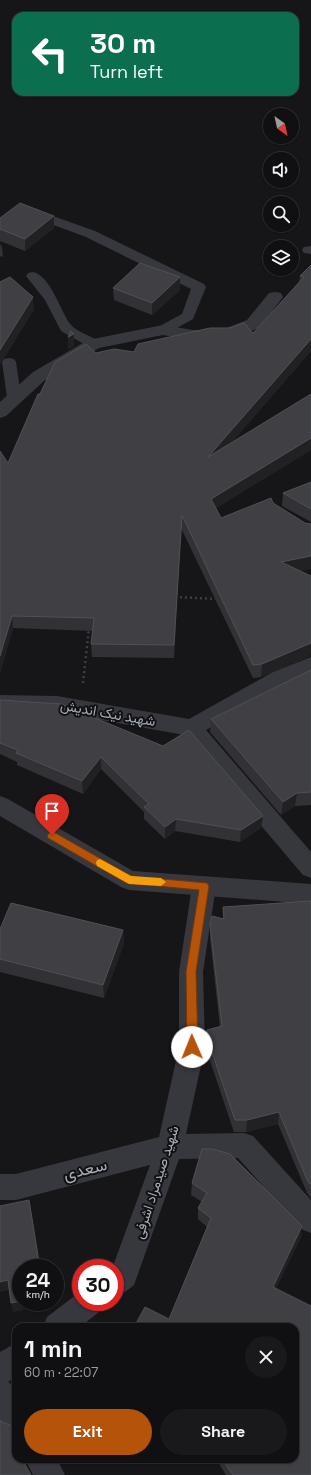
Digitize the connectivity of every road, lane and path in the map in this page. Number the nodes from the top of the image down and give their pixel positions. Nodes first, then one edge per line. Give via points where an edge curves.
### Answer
1 (53, 220) edge
2 (32, 276) dead end
3 (275, 297) dead end
4 (163, 330) junction
5 (94, 344) junction
6 (9, 362) dead end
7 (14, 398) junction
8 (0, 412) edge
9 (171, 597) edge
10 (226, 599) edge
11 (89, 624) edge
12 (311, 665) edge
13 (0, 703) edge
14 (80, 709) junction
15 (191, 728) junction
16 (0, 805) edge
17 (311, 868) edge
18 (204, 886) junction
19 (311, 894) edge
20 (170, 1147) junction
21 (0, 1187) edge
22 (311, 1220) edge
23 (124, 1276) edge
24 (77, 1311) edge
25 (62, 1323) edge
26 (12, 1361) edge
27 (0, 1370) edge
28 (0, 1394) edge
29 (12, 1414) edge
30 (42, 1463) edge
31 (50, 1475) edge

1 - 4 lane via 81,229 167,274 199,287 188,316
2 - 5 lane via 51,299 66,328
3 - 4 street via 254,324 223,335 193,335
4 - 5 street
5 - 7 street via 39,376
6 - 7 lane
7 - 8 street
9 - 10 path
11 - 14 path
12 - 15 street via 281,678
13 - 14 street, شهید نیک اندیش via 57,704
14 - 15 street, شهید نیک اندیش
15 - 17 street
16 - 18 street via 129,880
18 - 19 street
18 - 20 street, شهید صیدمراد اشرفی via 191,972 192,1047
20 - 21 street, سعدی via 16,1187
20 - 22 street, سعدی via 244,1145
20 - 23 street, شهید صیدمراد اشرفی
24 - 25 street
26 - 27 street
28 - 29 street
30 - 31 street

